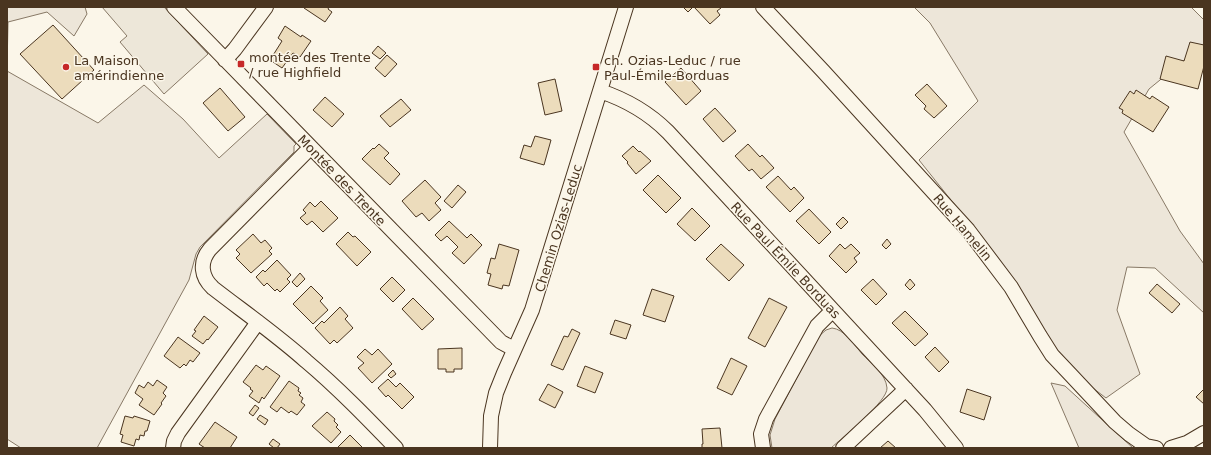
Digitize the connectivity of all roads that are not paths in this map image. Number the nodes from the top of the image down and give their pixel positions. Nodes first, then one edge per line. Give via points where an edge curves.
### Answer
1 (174, 7) edge
2 (266, 7) edge
3 (626, 7) edge
4 (763, 7) edge
5 (225, 60) junction
6 (600, 91) junction
7 (310, 148) junction
8 (832, 310) junction
9 (258, 322) junction
10 (514, 349) junction
11 (906, 389) junction
12 (1204, 433) edge
13 (173, 448) edge
14 (396, 448) edge
15 (490, 448) edge
16 (763, 448) edge
17 (843, 448) edge
18 (956, 448) edge
19 (1156, 448) edge
20 (1171, 448) edge

1 - 5 street, Montée des Trente
2 - 5 street
3 - 6 street, Chemin Ozias-Leduc
4 - 19 street, Rue Hamelin via 968,230 1011,287 1052,355 1115,422 1146,446
5 - 7 street, Montée des Trente
6 - 8 street, Rue Paul Émile Borduas via 634,106 659,124
6 - 10 street, Chemin Ozias-Leduc via 532,310
7 - 9 street via 210,249 203,260 203,274 209,285
7 - 10 street, Montée des Trente via 501,342
8 - 11 street, Rue Paul Émile Borduas
8 - 16 street via 817,326 766,419 762,434
9 - 13 street via 178,433
9 - 14 street via 306,360
10 - 15 street, Chemin Ozias-Leduc via 496,393 491,416
11 - 17 street
11 - 18 street, Rue Paul Émile Borduas
12 - 20 street via 1187,443

